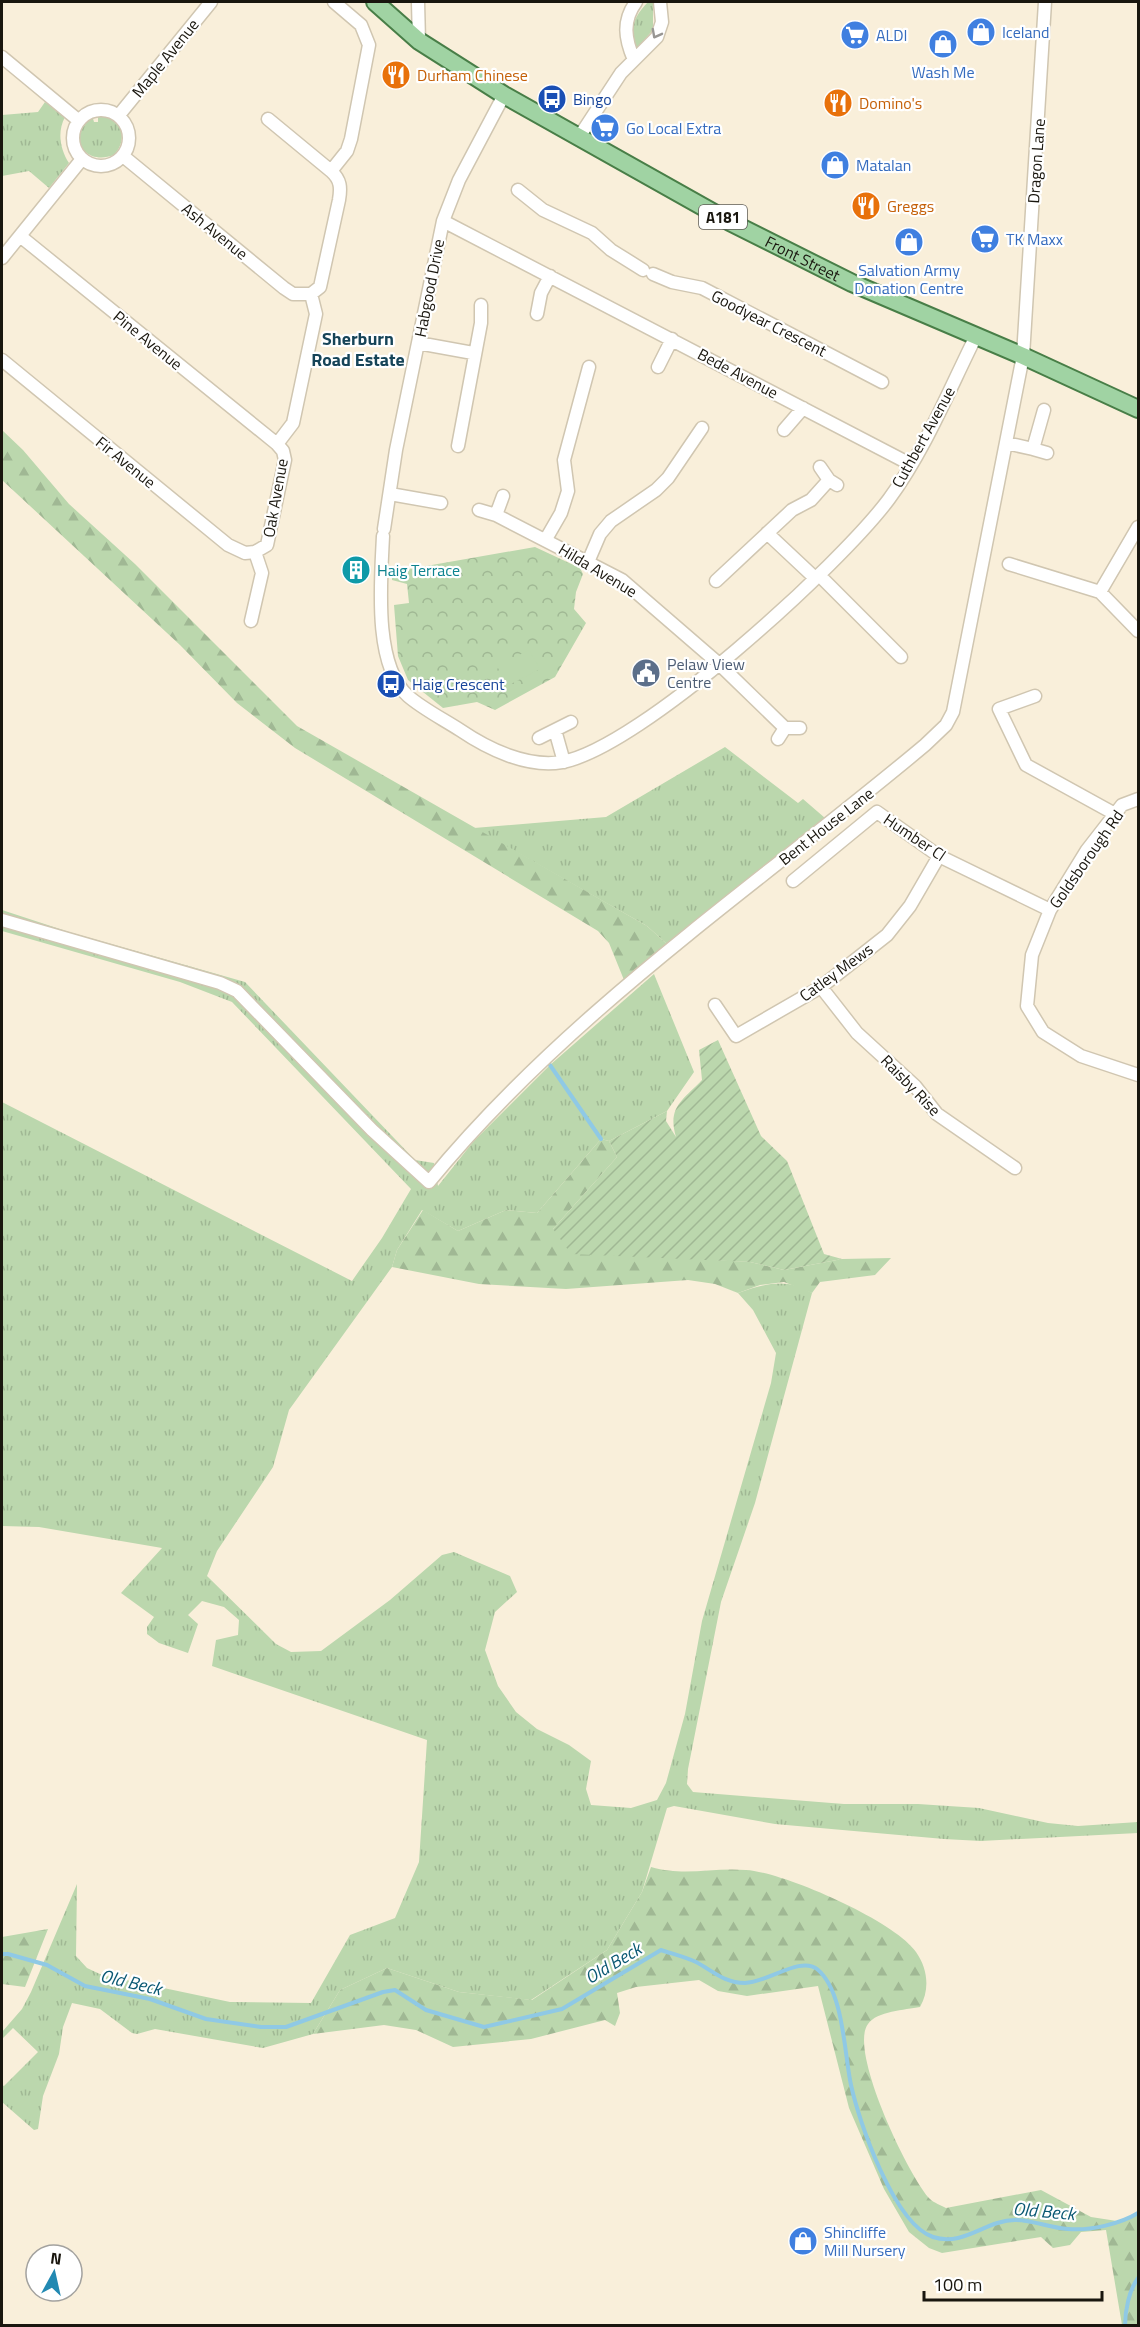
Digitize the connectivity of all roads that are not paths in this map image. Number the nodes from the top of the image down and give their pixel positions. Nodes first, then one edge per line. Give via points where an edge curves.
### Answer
1 (211, 2) edge
2 (334, 2) edge
3 (375, 2) edge
4 (418, 2) edge
5 (636, 2) edge
6 (660, 2) edge
7 (1045, 2) edge
8 (419, 41) junction
9 (2, 57) edge
10 (634, 60) junction
11 (504, 95) junction
12 (119, 115) junction
13 (268, 119) dead end
14 (78, 120) junction
15 (579, 137) junction
16 (123, 156) junction
17 (82, 159) junction
18 (331, 171) junction
19 (518, 190) dead end
20 (443, 221) junction
21 (20, 236) junction
22 (2, 258) edge
23 (550, 276) junction
24 (311, 294) junction
25 (481, 305) dead end
26 (537, 314) dead end
27 (976, 336) junction
28 (672, 339) junction
29 (418, 343) junction
30 (473, 353) junction
31 (1023, 356) junction
32 (2, 360) edge
33 (589, 367) dead end
34 (658, 367) dead end
35 (882, 382) dead end
36 (803, 408) junction
37 (1138, 409) edge
38 (1044, 410) dead end
39 (702, 428) dead end
40 (784, 430) dead end
41 (1006, 443) junction
42 (277, 444) junction
43 (458, 446) dead end
44 (1033, 449) junction
45 (1047, 453) dead end
46 (910, 465) junction
47 (820, 467) dead end
48 (390, 494) junction
49 (503, 496) dead end
50 (441, 503) dead end
51 (479, 510) dead end
52 (496, 515) junction
53 (1138, 527) edge
54 (767, 533) junction
55 (546, 539) junction
56 (255, 552) junction
57 (588, 562) junction
58 (1009, 564) dead end
59 (817, 577) junction
60 (716, 581) dead end
61 (1100, 592) junction
62 (251, 621) dead end
63 (1138, 631) edge
64 (901, 657) dead end
65 (718, 663) junction
66 (1035, 696) dead end
67 (571, 722) dead end
68 (800, 728) dead end
69 (555, 730) junction
70 (539, 738) dead end
71 (558, 763) junction
72 (1138, 799) edge
73 (1115, 814) junction
74 (939, 855) junction
75 (793, 881) dead end
76 (1050, 910) junction
77 (2, 920) edge
78 (821, 987) junction
79 (715, 1005) dead end
80 (1138, 1075) edge
81 (1015, 1168) dead end

1 - 12 street, Maple Avenue
2 - 18 street via 361,24 369,45 351,139 347,152
3 - 8 main road, A181
4 - 8 street
5 - 10 street via 626,25 626,42
6 -> 10 street via 662,22 657,38
7 - 31 street, Dragon Lane
8 - 11 main road, Front Street / A181
9 - 14 street
10 - 15 street
11 - 15 main road, Front Street / A181
11 - 20 street, Habgood Drive via 459,180
12 - 14 street via 97,109
12 - 16 street via 130,140
13 - 18 street
14 - 17 street via 73,140
15 - 27 main road, Front Street / A181 via 730,222 852,283
16 - 17 street via 104,166
16 - 24 street, Ash Avenue via 293,294
17 - 21 street
18 - 24 street via 341,188 320,287
19 - 35 street, Goodyear Crescent via 543,210 592,233 611,250 648,272 702,288
20 - 23 street, Bede Avenue
20 - 29 street, Habgood Drive
21 - 22 street
21 - 42 street, Pine Avenue
23 - 26 street via 541,292
23 - 28 street, Bede Avenue
24 - 42 street, Oak Avenue via 316,314 293,423
25 - 30 street
27 - 31 main road, Front Street / A181
27 - 46 street, Cuthbert Avenue
28 - 34 street
28 - 36 street, Bede Avenue
29 - 30 street
29 - 48 street, Habgood Drive
30 - 43 street
31 - 37 main road, Front Street / A181
31 - 41 street, Bent House Lane
32 - 56 street, Fir Avenue via 228,545 245,553
33 - 55 street via 564,460 568,491
36 - 40 street
36 - 46 street, Bede Avenue
38 - 44 street
39 - 57 street via 668,478 611,521 600,534
41 - 44 street
41 - 77 street, Bent House Lane via 961,681 946,725 867,794 609,1002 524,1077 429,1182 372,1130 237,991
42 - 56 street, Oak Avenue via 285,460 267,545
44 - 45 street
46 - 59 street, Cuthbert Avenue via 888,500
47 - 54 street via 833,483 792,510
48 - 50 street
48 - 71 street, Habgood Drive via 383,532 384,649 395,678 407,695 466,735 500,752 538,763
49 - 52 street
51 - 52 street, Hilda Avenue
52 - 55 street, Hilda Avenue
53 - 61 street
54 - 59 street
54 - 60 street
55 - 57 street, Hilda Avenue
56 - 62 street, Oak Avenue via 262,573
57 - 65 street, Hilda Avenue via 622,580
58 - 61 street
59 - 64 street
59 - 65 street, Cuthbert Avenue
61 - 63 street
65 - 68 street via 781,734
65 - 71 street, Cuthbert Avenue via 636,725 584,756
66 - 73 street via 999,710 1026,765
67 - 69 street
69 - 70 street
69 - 71 street
72 - 73 street, Goldsborough Rd via 1122,805
73 - 76 street, Goldsborough Rd via 1087,850
74 - 75 street, Humber Cl via 877,812
74 - 76 street, Humber Cl
74 - 78 street, Catley Mews via 910,906 886,935
76 - 80 street, Goldsborough Rd via 1032,955 1027,1006 1043,1032 1071,1050
78 - 79 street, Catley Mews via 736,1036
78 - 81 street, Raisby Rise via 856,1033 915,1086 937,1114

